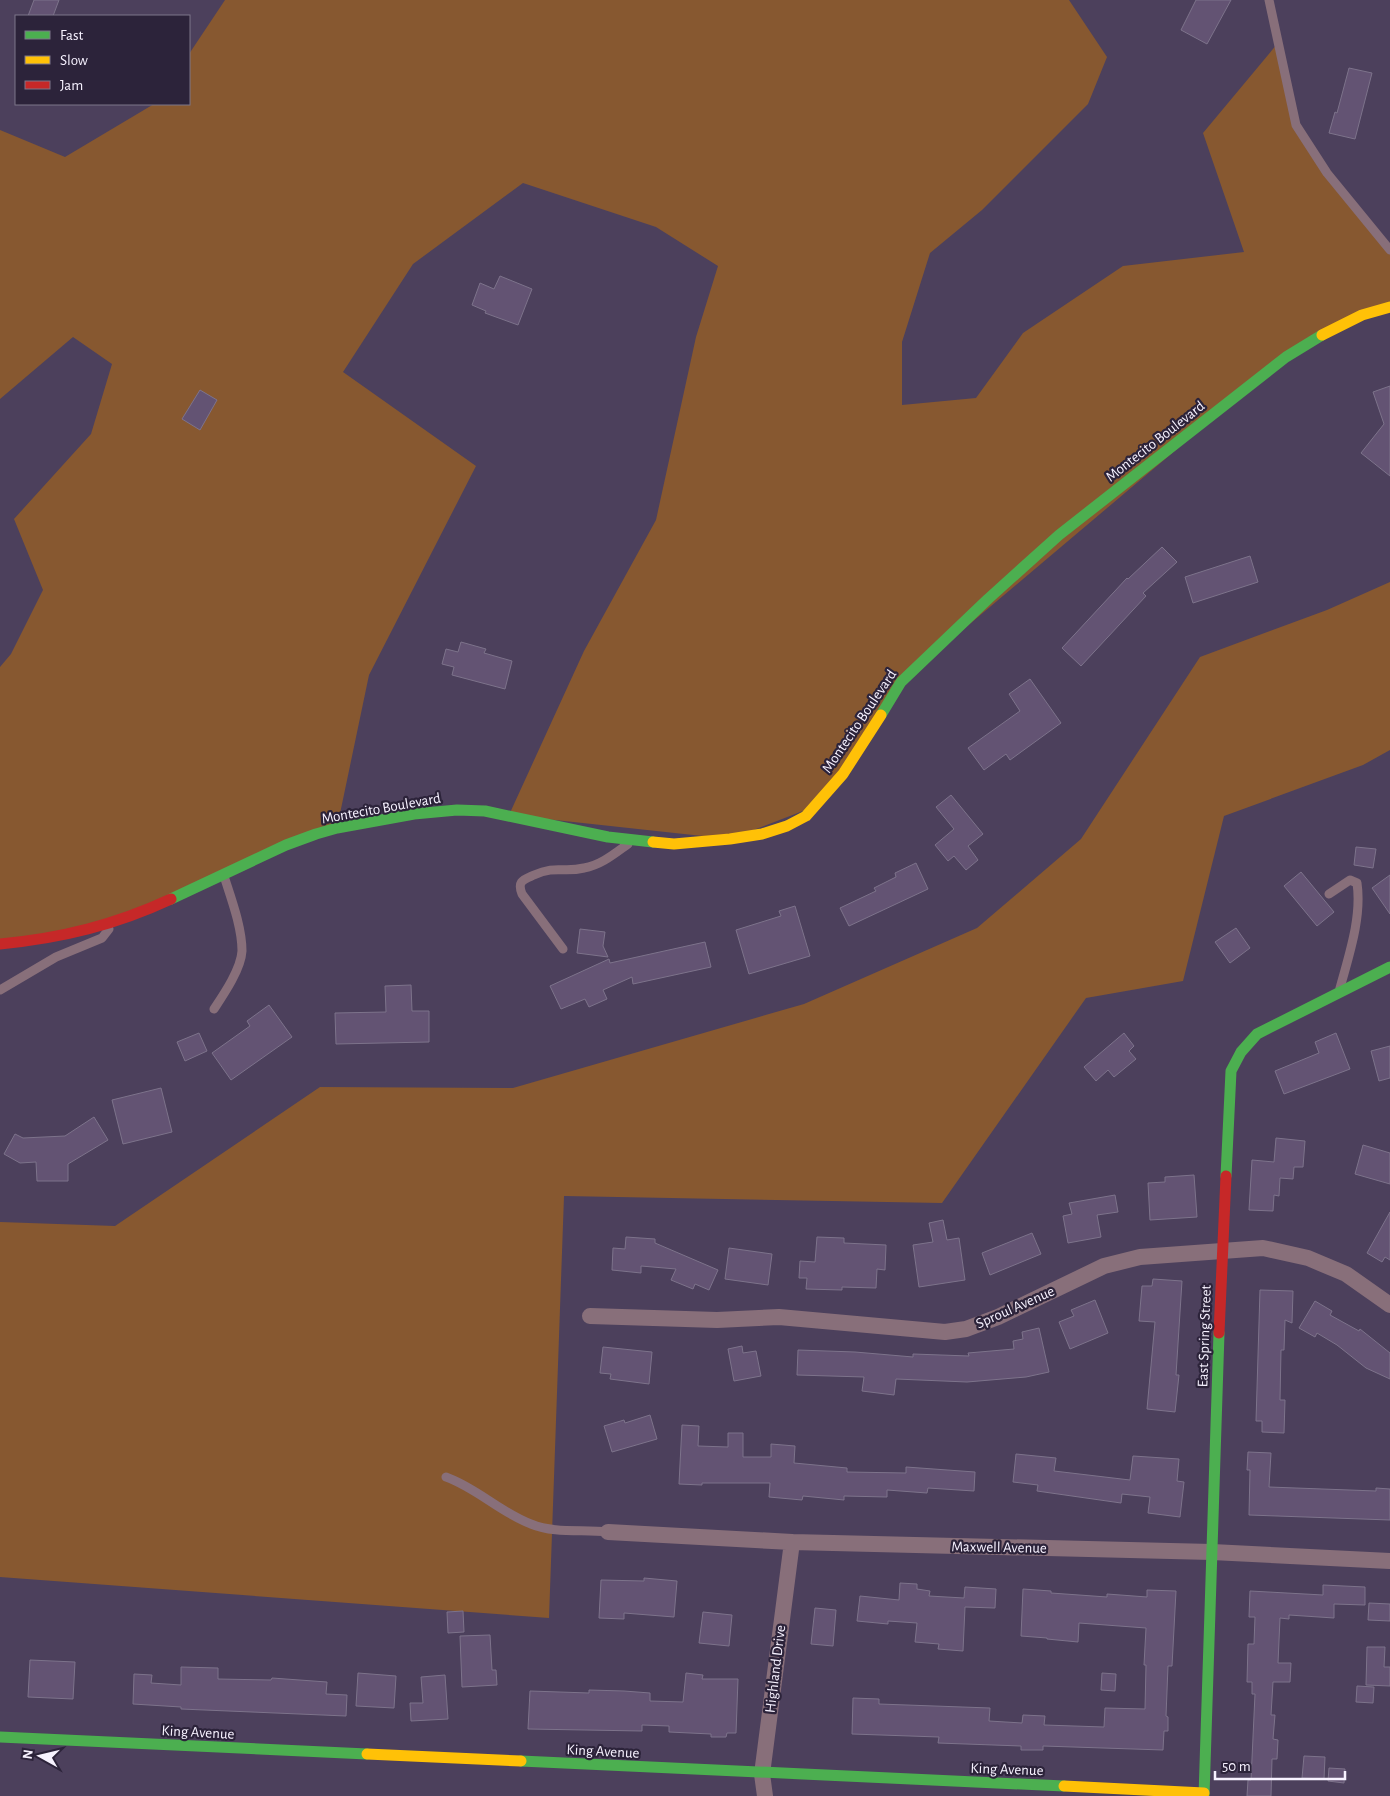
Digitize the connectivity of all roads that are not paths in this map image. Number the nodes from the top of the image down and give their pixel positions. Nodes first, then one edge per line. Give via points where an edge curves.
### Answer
1 (1270, 0) edge
2 (1390, 250) edge
3 (1390, 307) edge
4 (634, 840) junction
5 (224, 875) junction
6 (1330, 894) dead end
7 (114, 923) junction
8 (0, 944) edge
9 (563, 950) dead end
10 (1390, 967) edge
11 (0, 990) edge
12 (1338, 993) junction
13 (214, 1009) dead end
14 (1222, 1250) junction
15 (1390, 1304) edge
16 (590, 1316) dead end
17 (446, 1477) dead end
18 (608, 1532) joint
19 (792, 1542) junction
20 (1212, 1552) junction
21 (1390, 1561) edge
22 (0, 1737) edge
23 (762, 1774) junction
24 (1204, 1794) edge
25 (765, 1796) edge

1 - 2 lane via 1296,125 1327,173
3 - 4 street, Montecito Boulevard via 1358,316 1286,357 1059,535 901,682 843,774 806,816 762,834 730,839 674,844
4 - 5 street, Montecito Boulevard via 485,811 431,812 316,834
4 - 9 lane via 604,861 584,868 542,870 520,883 522,894
5 - 7 street, Montecito Boulevard
5 - 13 lane via 242,952 233,979
6 - 12 lane via 1350,880 1357,883 1354,930
7 - 8 street, Montecito Boulevard via 28,942
7 - 11 lane via 102,938 56,957
10 - 12 street, East Spring Street
12 - 14 street, East Spring Street via 1257,1034 1241,1052 1231,1071
14 - 15 street, Sproul Avenue via 1264,1248 1308,1258 1346,1274
14 - 16 street, Sproul Avenue via 1140,1257 1104,1266 998,1316 966,1329 945,1332 779,1317 717,1320
14 - 20 street, East Spring Street
17 - 18 lane via 463,1483 530,1524 546,1529
18 - 19 street, Maxwell Avenue
19 - 20 street, Maxwell Avenue
19 - 23 street, Highland Drive
20 - 21 street, Maxwell Avenue
20 - 24 street, East Spring Street
22 - 23 street, King Avenue
23 - 24 street, King Avenue
23 - 25 street, Highland Drive

